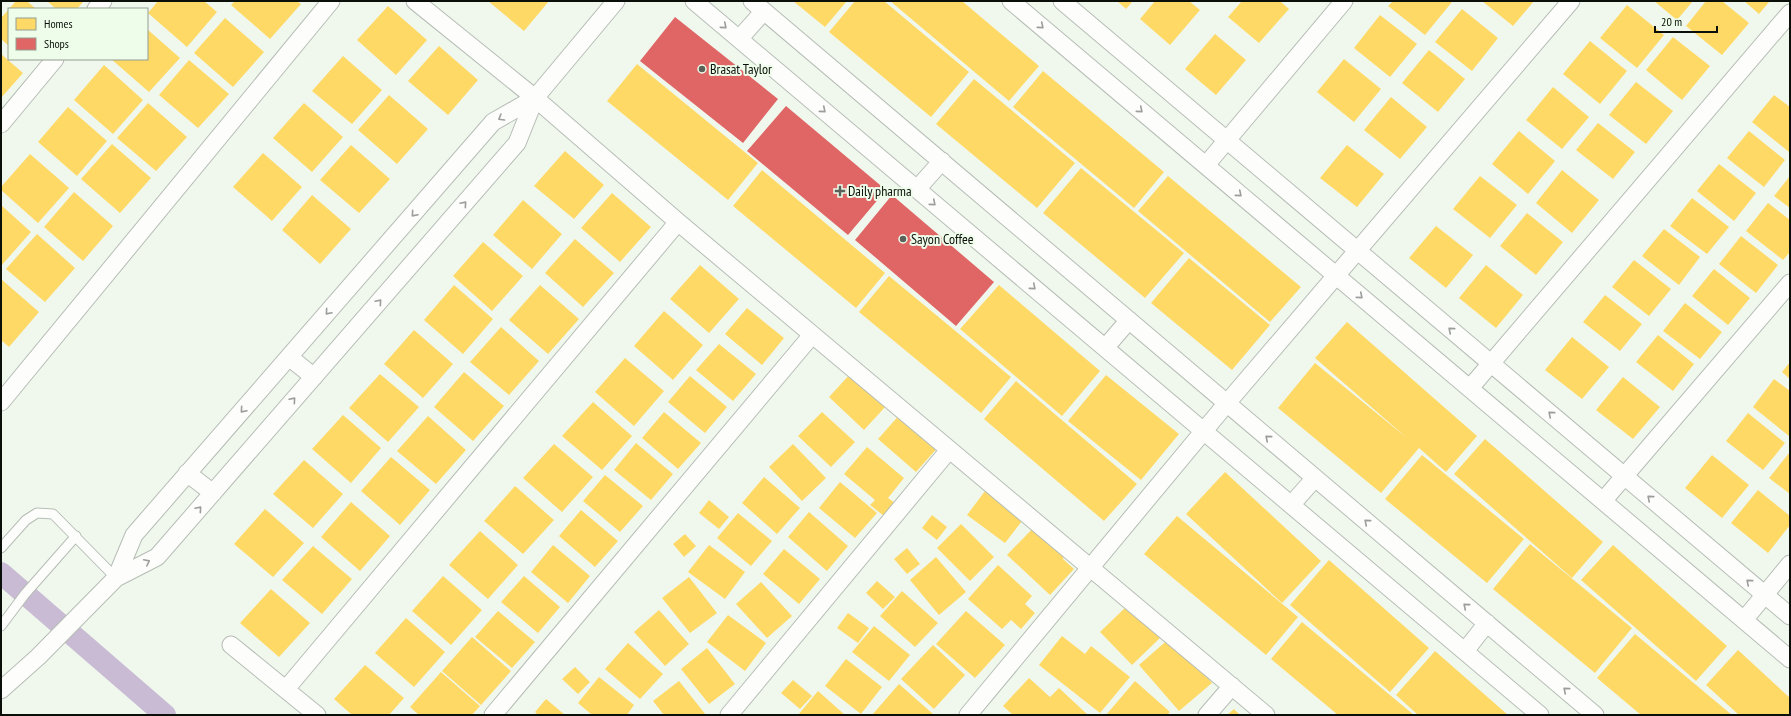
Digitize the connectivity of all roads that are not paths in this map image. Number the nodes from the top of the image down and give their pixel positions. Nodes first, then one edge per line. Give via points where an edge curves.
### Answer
1 (331, 1) edge
2 (415, 1) edge
3 (616, 1) edge
4 (694, 1) edge
5 (1011, 1) edge
6 (1062, 1) edge
7 (1344, 1) edge
8 (1571, 1) edge
9 (758, 6) edge
10 (1790, 13) edge
11 (739, 39) junction
12 (54, 60) edge
13 (534, 98) junction
14 (1, 124) edge
15 (1227, 140) junction
16 (942, 161) junction
17 (1206, 165) junction
18 (917, 189) junction
19 (678, 222) junction
20 (1358, 252) junction
21 (1337, 276) junction
22 (1790, 283) edge
23 (1129, 320) junction
24 (812, 335) junction
25 (1106, 348) junction
26 (289, 357) junction
27 (1491, 364) junction
28 (314, 377) junction
29 (1470, 388) junction
30 (1, 402) edge
31 (1227, 403) junction
32 (1204, 431) junction
33 (949, 450) junction
34 (187, 473) junction
35 (1625, 476) junction
36 (1315, 478) junction
37 (213, 493) junction
38 (1603, 501) junction
39 (1291, 505) junction
40 (76, 536) junction
41 (1, 548) edge
42 (1790, 564) edge
43 (1091, 568) junction
44 (116, 578) junction
45 (1764, 594) junction
46 (1790, 616) edge
47 (1744, 620) junction
48 (1487, 623) junction
49 (1, 626) edge
50 (231, 646) dead end
51 (1465, 651) junction
52 (1790, 658) edge
53 (1232, 686) junction
54 (286, 689) junction
55 (1, 690) edge
56 (317, 715) edge
57 (493, 715) edge
58 (729, 715) edge
59 (968, 715) edge
60 (1207, 715) edge
61 (1266, 715) edge
62 (1540, 715) edge
63 (1596, 715) edge

1 - 30 street
2 - 13 street
3 - 13 street
4 -> 11 street
5 -> 17 street
6 - 15 street
7 - 15 street
8 - 20 street
9 - 11 street
9 - 16 street
10 - 27 street
11 -> 18 street
12 - 14 street
13 - 19 street
13 -> 26 street via 493,122
28 -> 13 street via 517,143
15 - 17 street
15 - 20 street
16 - 18 street
16 - 23 street
17 -> 21 street
18 -> 25 street
19 - 24 street
19 - 54 street
20 - 21 street
27 -> 20 street
21 -> 29 street
21 - 31 street
22 - 35 street
23 - 25 street
23 - 31 street
24 - 33 street
24 - 57 street
25 - 32 street
26 - 28 street
26 -> 34 street
27 - 29 street
35 -> 27 street
37 -> 28 street
29 - 38 street
31 - 32 street
36 -> 31 street
32 - 39 street
32 - 43 street
33 - 43 street
33 - 58 street
34 - 37 street
34 - 44 street via 134,535
35 - 38 street
45 -> 35 street
36 - 39 street
48 -> 36 street
44 -> 37 street via 157,557
38 - 47 street
39 - 51 street
40 - 41 lane via 53,514 37,513 26,520
40 - 44 lane
40 - 49 lane via 25,594
42 - 45 street
43 - 53 street
43 - 59 street
44 - 55 street via 38,657
45 - 46 street
45 - 47 street
47 - 52 street
48 - 51 street
63 -> 48 street
50 - 54 street
51 - 62 street
53 - 60 street
53 - 61 street
54 - 56 street

